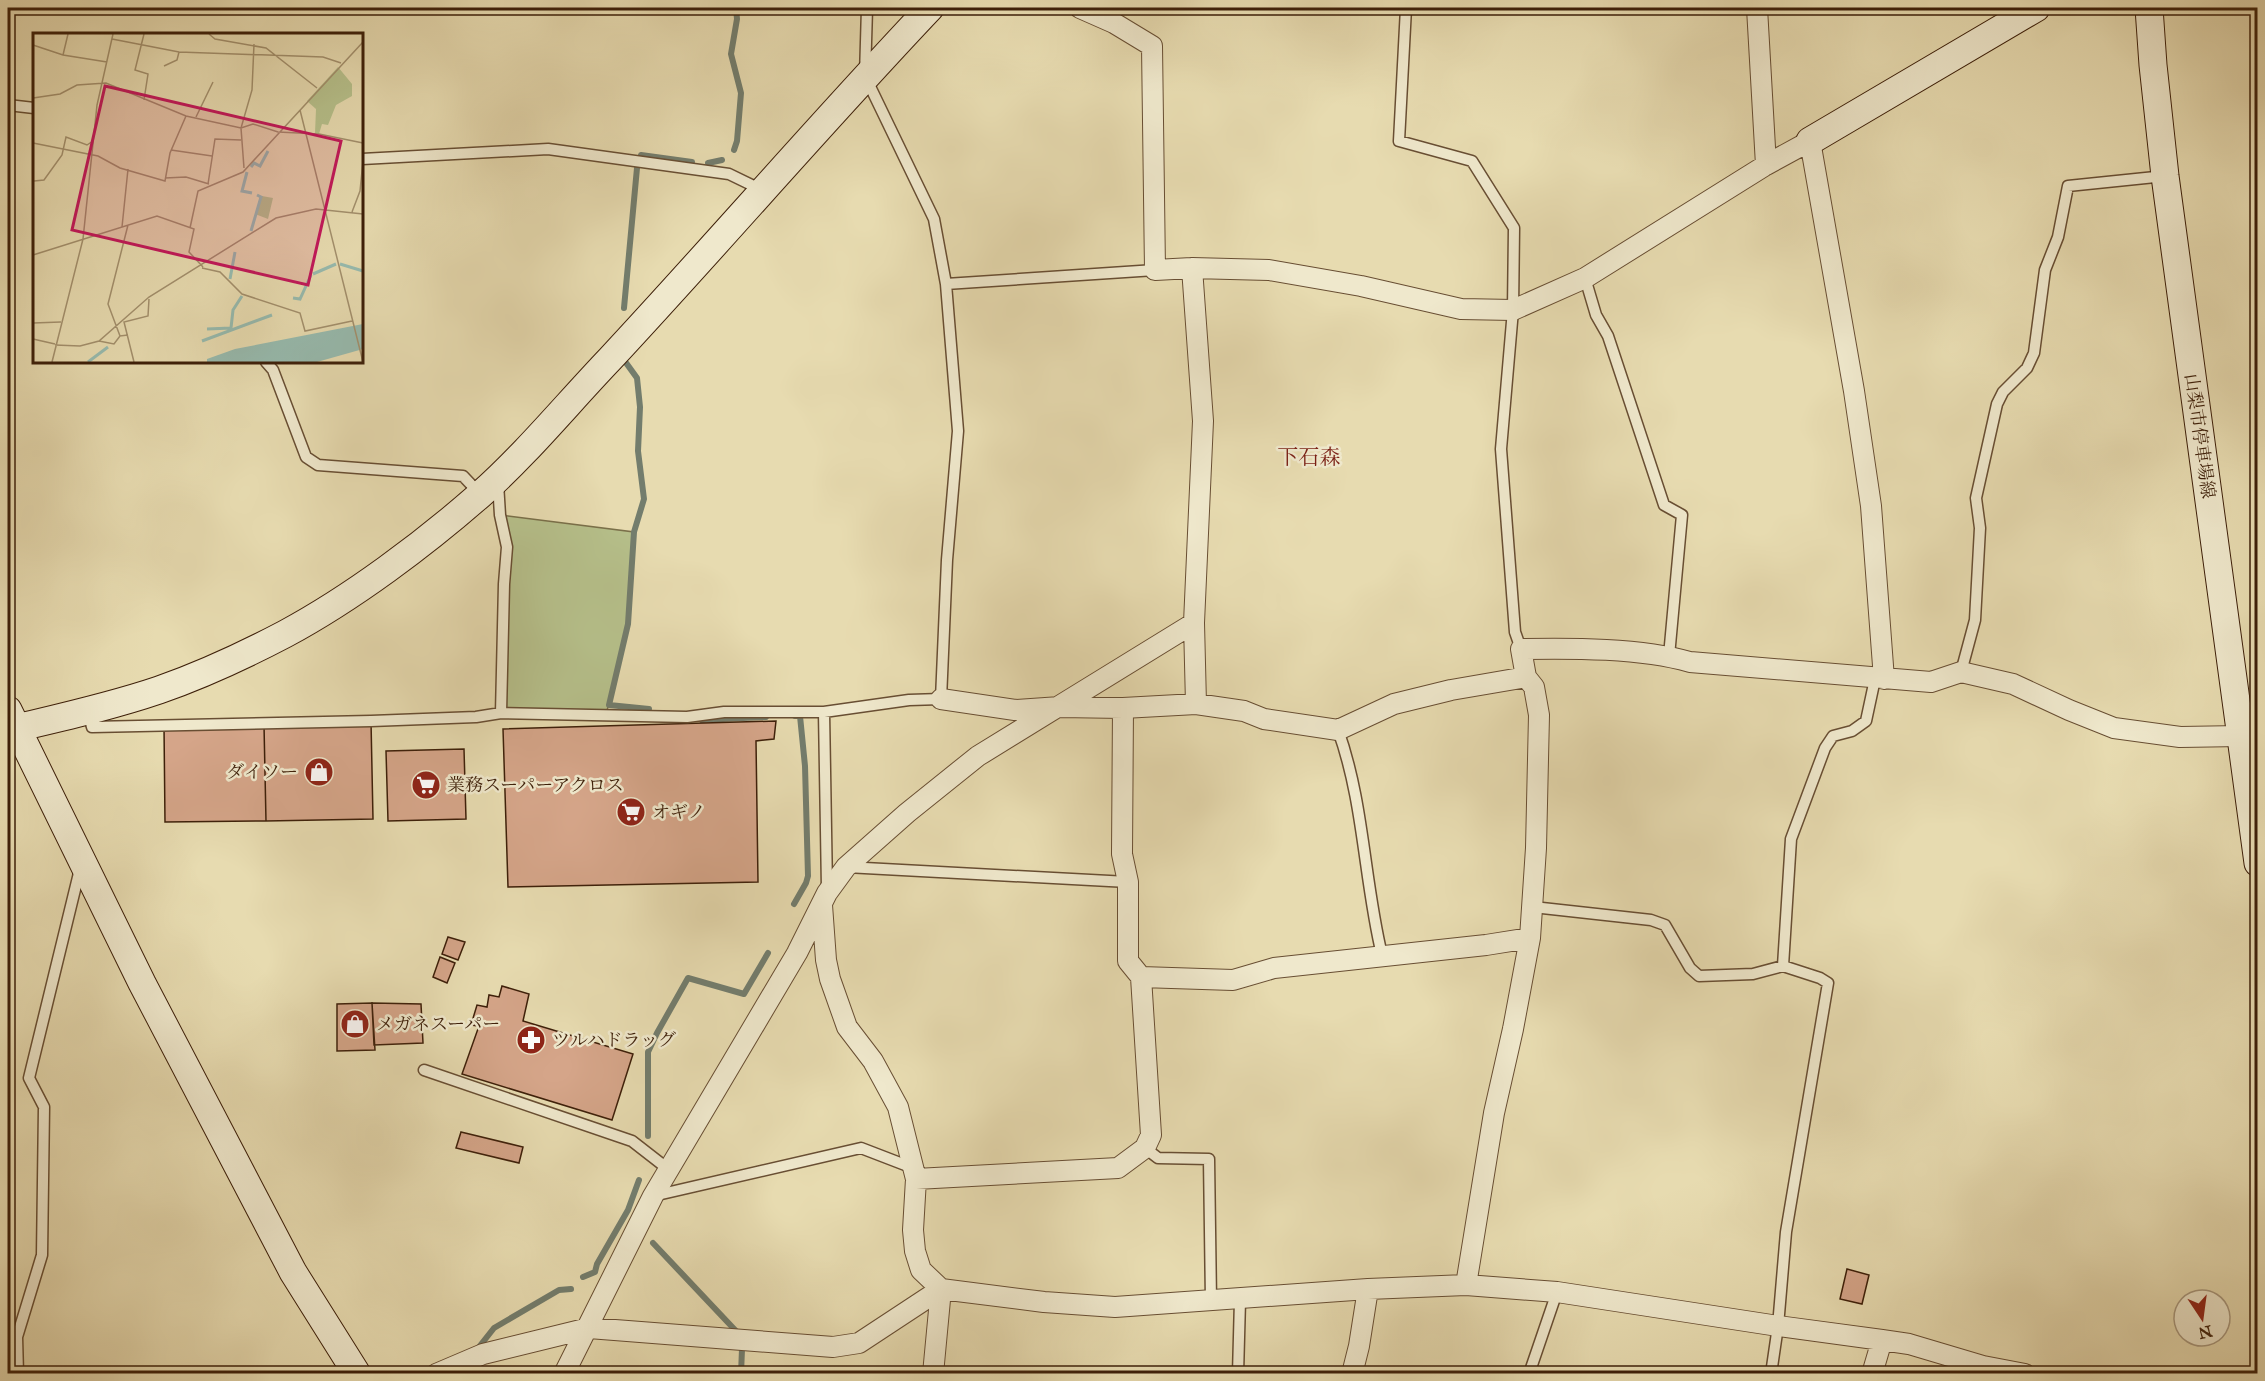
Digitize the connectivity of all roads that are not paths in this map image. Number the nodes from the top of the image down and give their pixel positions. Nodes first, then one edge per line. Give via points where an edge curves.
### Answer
1 (867, 8) edge
2 (930, 8) edge
3 (1080, 8) edge
4 (1406, 8) edge
5 (1757, 8) edge
6 (2036, 8) edge
7 (2149, 8) edge
8 (865, 76) junction
9 (8, 105) edge
10 (33, 108) edge
11 (1810, 141) junction
12 (363, 159) edge
13 (1766, 165) junction
14 (2165, 176) junction
15 (764, 191) junction
16 (1192, 268) junction
17 (1155, 270) junction
18 (1585, 278) junction
19 (946, 284) junction
20 (1514, 310) junction
21 (267, 363) edge
22 (489, 486) junction
23 (1194, 623) junction
24 (1521, 649) junction
25 (1669, 656) junction
26 (1961, 672) junction
27 (1526, 677) junction
28 (1879, 679) junction
29 (941, 699) junction
30 (1196, 704) junction
31 (1060, 706) junction
32 (1123, 708) junction
33 (87, 711) junction
34 (824, 712) junction
35 (501, 713) junction
36 (11, 722) edge
37 (1338, 730) junction
38 (2249, 736) edge
39 (82, 860) junction
40 (2258, 863) edge
41 (846, 867) junction
42 (1128, 882) junction
43 (825, 899) junction
44 (1533, 907) junction
45 (1530, 938) junction
46 (1382, 955) junction
47 (1784, 966) junction
48 (1141, 977) junction
49 (424, 1070) dead end
50 (1145, 1148) junction
51 (669, 1170) junction
52 (914, 1174) junction
53 (653, 1196) junction
54 (1466, 1285) junction
55 (940, 1289) junction
56 (1368, 1289) junction
57 (1557, 1292) junction
58 (1240, 1300) junction
59 (1211, 1301) junction
60 (1778, 1326) junction
61 (589, 1328) junction
62 (1882, 1340) junction
63 (18, 1374) edge
64 (357, 1374) edge
65 (436, 1374) edge
66 (564, 1374) edge
67 (933, 1374) edge
68 (1238, 1374) edge
69 (1352, 1374) edge
70 (1529, 1374) edge
71 (1771, 1374) edge
72 (1872, 1374) edge
73 (2025, 1374) edge

1 - 8 lane
2 - 8 street
3 - 17 street via 1152,46
4 - 20 lane via 1399,141 1472,161 1514,228
5 - 13 street
6 - 11 street
7 - 14 street, 山梨市停車場線
8 - 15 street
8 - 19 lane via 934,219
9 - 10 lane
11 - 13 street
11 - 28 street via 1871,506
12 - 15 lane via 548,149 729,174
13 - 18 street
14 - 26 lane via 2068,186 2058,237 2045,270 2034,353 2027,368 1996,404 1976,498 1980,528 1975,620
14 - 38 street, 山梨市停車場線
15 - 22 street
16 - 17 street
16 - 20 street via 1269,270 1461,309
16 - 23 street via 1203,421
17 - 19 lane
18 - 20 street
18 - 25 lane via 1664,505 1682,515
19 - 29 lane via 958,431
20 - 24 lane via 1501,449 1515,632
21 - 22 lane via 306,457 318,465 464,476
22 - 33 street via 426,540 337,604 286,633 159,690
22 - 35 lane via 507,547
23 - 30 street
23 - 31 street
24 - 25 street
24 - 27 street
25 - 28 street via 1690,662
26 - 28 street via 1931,682
26 - 38 street via 2013,684 2114,728 2180,737
27 - 37 street via 1394,704
27 - 44 street via 1534,687 1539,715
28 - 47 lane via 1866,722 1833,736 1824,748 1791,839
29 - 31 street via 1015,710
29 - 34 lane
30 - 32 street
30 - 37 street
31 - 32 street
31 - 41 street via 978,756
32 - 42 street via 1122,854
33 - 35 lane via 92,727 324,723
33 - 36 street
34 - 35 lane via 724,712 687,717
34 - 43 lane
36 - 39 street
37 - 46 lane via 1348,756
38 - 40 street, 山梨市停車場線
39 - 63 lane via 29,1078 44,1107 42,1255 17,1337
39 - 64 street via 293,1272
41 - 42 lane
41 - 43 street
42 - 48 street via 1128,961
43 - 51 street
43 - 52 street via 830,979 847,1027 873,1061 898,1107
44 - 45 street
44 - 47 lane via 1652,920 1665,925 1690,968 1699,976 1753,975
45 - 46 street
45 - 54 street via 1494,1113
46 - 48 street via 1274,968 1233,981
47 - 60 lane via 1828,983 1786,1232
48 - 50 street via 1151,1135
49 - 51 lane via 632,1141
50 - 52 street via 1118,1168
50 - 59 lane via 1158,1158 1209,1159
51 - 53 street
52 - 53 lane via 861,1148
52 - 55 street via 915,1251 921,1270
53 - 61 street
54 - 56 street
54 - 57 street
55 - 59 street via 1115,1307
55 - 61 street via 859,1343 833,1347
55 - 67 street
56 - 58 street
56 - 69 street
57 - 60 street
57 - 70 lane
58 - 59 street
58 - 68 lane
60 - 62 street
60 - 71 lane
61 - 65 street via 483,1354
61 - 66 street
62 - 72 street
62 - 73 street

